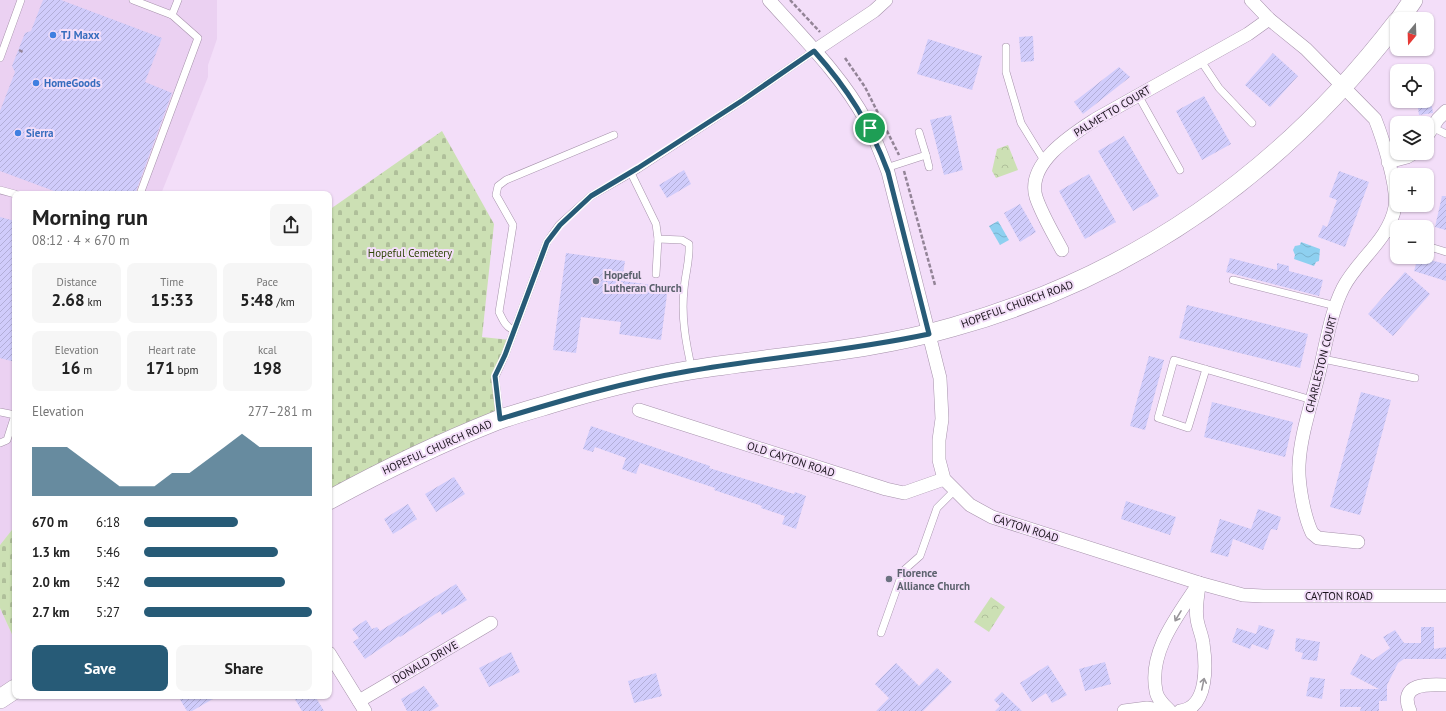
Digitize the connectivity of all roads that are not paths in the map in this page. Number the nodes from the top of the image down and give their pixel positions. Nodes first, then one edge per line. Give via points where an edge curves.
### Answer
1 (21, 0) edge
2 (133, 0) edge
3 (178, 0) edge
4 (769, 0) edge
5 (886, 0) edge
6 (1251, 0) edge
7 (1413, 0) edge
8 (1405, 12) edge
9 (172, 15) junction
10 (1269, 19) junction
11 (1390, 31) edge
12 (1006, 47) dead end
13 (814, 51) junction
14 (0, 58) edge
15 (1201, 60) junction
16 (1343, 88) junction
17 (1138, 95) junction
18 (1446, 111) edge
19 (1252, 123) dead end
20 (1434, 127) edge
21 (919, 132) dead end
22 (1434, 132) edge
23 (1446, 134) edge
24 (614, 135) dead end
25 (926, 155) junction
26 (1396, 160) edge
27 (1045, 162) junction
28 (1388, 162) junction
29 (929, 167) dead end
30 (886, 168) junction
31 (1180, 170) dead end
32 (631, 173) junction
33 (0, 190) edge
34 (141, 191) edge
35 (12, 193) edge
36 (1392, 220) edge
37 (1390, 235) edge
38 (658, 239) junction
39 (1434, 248) edge
40 (1062, 250) dead end
41 (1446, 252) edge
42 (656, 274) dead end
43 (1233, 280) dead end
44 (1336, 306) junction
45 (513, 330) junction
46 (929, 334) junction
47 (1323, 359) junction
48 (1206, 369) junction
49 (692, 370) junction
50 (1415, 378) dead end
51 (1312, 400) junction
52 (639, 410) dead end
53 (0, 412) edge
54 (12, 414) edge
55 (500, 419) junction
56 (12, 424) edge
57 (0, 443) edge
58 (944, 479) junction
59 (954, 491) junction
60 (332, 498) edge
61 (1358, 542) dead end
62 (1199, 583) junction
63 (1446, 596) edge
64 (491, 623) dead end
65 (881, 633) dead end
66 (332, 658) edge
67 (1446, 685) edge
68 (12, 691) edge
69 (0, 699) edge
70 (362, 706) edge
71 (1124, 711) edge
72 (1164, 711) edge
73 (1170, 711) edge
74 (1180, 711) edge
75 (1410, 711) edge

1 - 14 lane
2 - 9 lane
3 - 9 lane
4 - 13 street, CAYTON ROAD
5 - 13 street via 874,11
6 - 10 street
7 - 8 main road
9 - 34 lane via 198,38
10 - 15 street, PALMETTO COURT via 1248,34
10 - 16 street via 1306,49
11 - 16 main road, HOPEFUL CHURCH ROAD
12 - 27 lane via 1006,72 1021,123
13 - 30 street, CAYTON ROAD via 850,95 866,120
13 - 32 lane
15 - 17 street, PALMETTO COURT
15 - 19 lane via 1219,88
16 - 28 street, CHARLESTON COURT via 1374,119
16 - 46 main road, HOPEFUL CHURCH ROAD via 1302,130 1258,169 1200,212 1151,243 1101,271 1048,295 994,315
17 - 27 street, PALMETTO COURT via 1073,134
17 - 31 lane
18 - 20 street
21 - 25 lane
22 - 23 lane
24 - 45 lane via 506,180 498,186 496,195 513,226 499,312 503,322
25 - 29 lane
25 - 30 lane
26 - 28 street
27 - 40 street, PALMETTO COURT via 1036,178 1035,192
28 - 36 street, CHARLESTON COURT via 1395,192
30 - 46 street, CAYTON ROAD
32 - 38 lane via 656,224
32 - 45 lane via 591,196 560,225 547,242
33 - 35 lane
37 - 44 street, CHARLESTON COURT via 1350,276
38 - 42 lane
38 - 49 lane via 682,240 689,244 690,259 684,298 685,342
39 - 41 lane
43 - 44 lane
44 - 47 street, CHARLESTON COURT
45 - 55 lane via 495,376
46 - 49 main road, HOPEFUL CHURCH ROAD via 858,348
46 - 58 street, CAYTON ROAD via 940,378 942,419 939,460
47 - 50 lane
47 - 51 street, CHARLESTON COURT
48 - 48 lane via 1174,360 1158,418 1188,428
48 - 51 lane
49 - 55 main road, HOPEFUL CHURCH ROAD via 614,386
51 - 61 street, CHARLESTON COURT via 1299,466 1310,529 1318,538
52 - 58 street, OLD CAYTON ROAD via 886,489 904,493
53 - 54 lane
55 - 60 main road, HOPEFUL CHURCH ROAD via 396,464
56 - 57 lane via 7,440
58 - 59 street, CAYTON ROAD
59 - 62 street, CAYTON ROAD via 970,505 992,517
59 - 65 lane via 937,508 920,556 903,571
62 - 63 street, CAYTON ROAD via 1243,595
62 -> 73 street via 1158,654 1156,692
74 -> 62 street via 1193,706 1199,698 1204,680 1205,663 1196,609
64 - 70 street, DONALD DRIVE
66 - 70 street
67 - 75 street via 1418,686 1412,689 1407,704
68 - 69 main road
71 - 72 street via 1147,708

